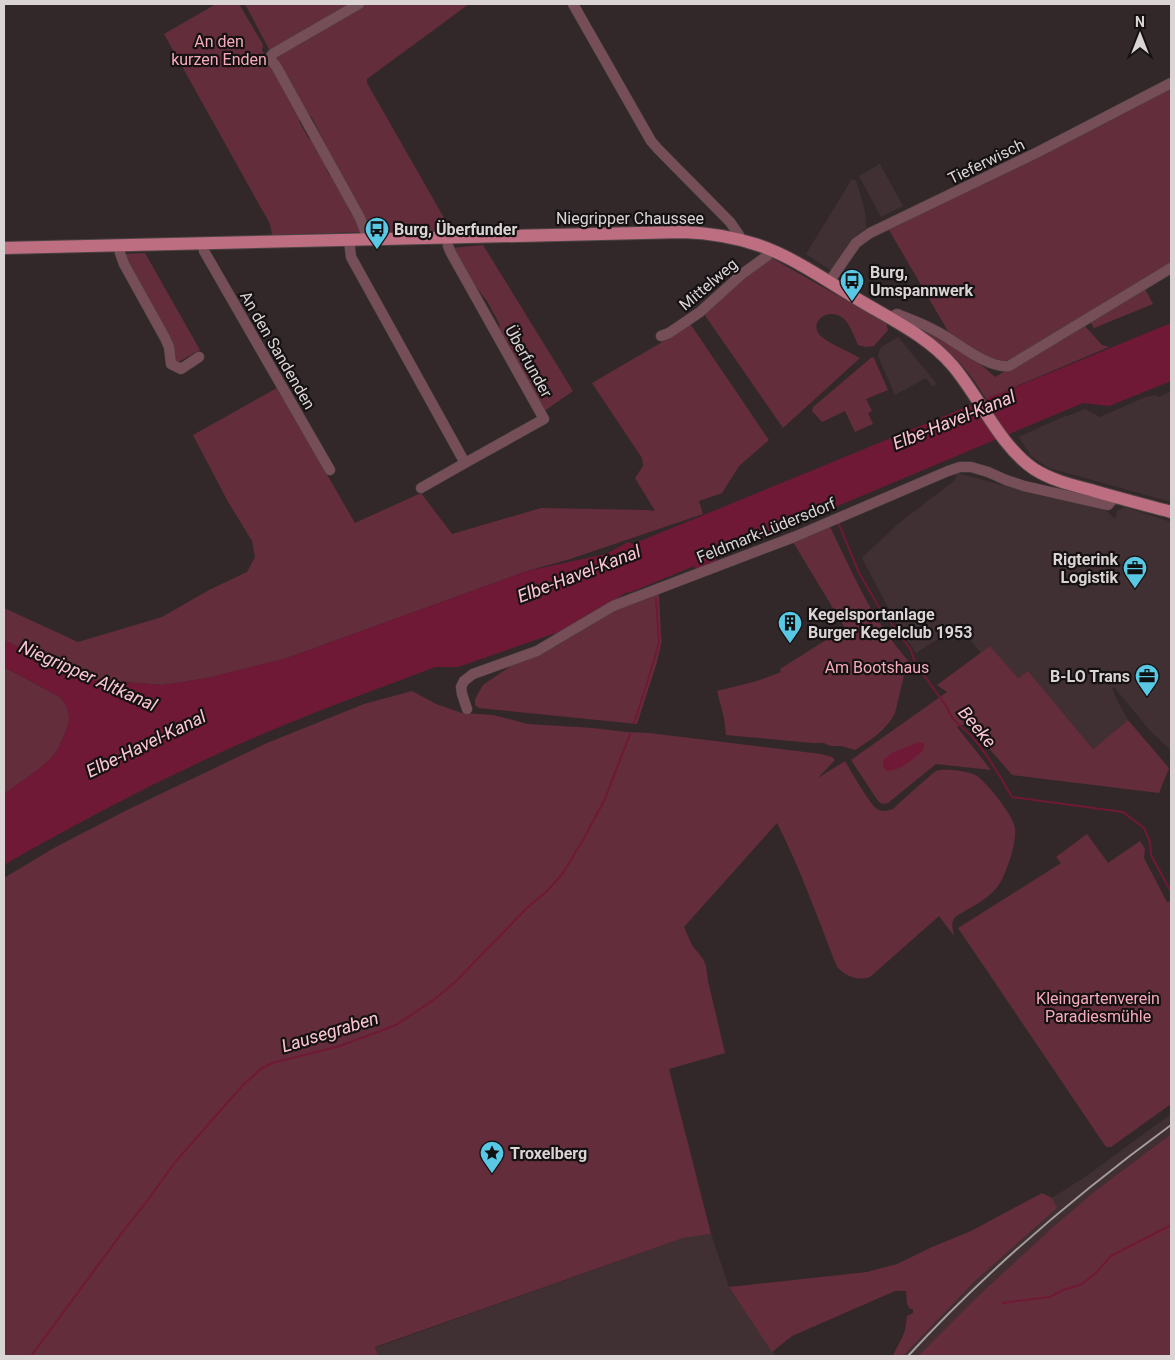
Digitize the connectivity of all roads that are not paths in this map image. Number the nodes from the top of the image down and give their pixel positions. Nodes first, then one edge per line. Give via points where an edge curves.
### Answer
1 (359, 4) edge
2 (573, 4) edge
3 (1171, 83) edge
4 (447, 237) junction
5 (740, 239) junction
6 (349, 240) junction
7 (366, 240) junction
8 (203, 244) junction
9 (120, 246) junction
10 (4, 248) edge
11 (770, 250) junction
12 (1171, 268) edge
13 (829, 282) junction
14 (889, 318) junction
15 (661, 336) dead end
16 (199, 357) dead end
17 (465, 463) junction
18 (330, 470) dead end
19 (421, 488) dead end
20 (1115, 497) junction
21 (1171, 512) edge
22 (467, 709) dead end

1 - 7 street via 274,53 271,60 360,218
2 - 5 street via 651,141 730,222
3 - 13 street, Tieferwisch via 870,233 856,243
4 - 5 main road, Niegripper Chaussee via 683,232
4 - 7 main road, Niegripper Chaussee
4 - 17 street, Überfunder via 451,252 544,419
5 - 11 main road, Niegripper Chaussee
6 - 7 main road, Niegripper Chaussee
6 - 8 main road, Niegripper Chaussee
6 - 17 street via 351,257
8 - 9 main road, Niegripper Chaussee
8 - 18 street, An den Sandenden via 204,251
9 - 10 main road, Niegripper Chaussee
9 - 16 street via 124,264 165,338 171,364 181,369
11 - 13 main road, Niegripper Chaussee
11 - 15 street, Mittelweg via 700,312
12 - 14 street via 1008,366 985,362 922,323 897,314
13 - 14 main road, Niegripper Chaussee
14 - 20 main road, Niegripper Chaussee via 936,348 954,366 1020,458 1058,481
17 - 19 street, Überfunder
20 - 21 main road, Niegripper Chaussee
20 - 22 street, Feldmark-Lüdersdorf via 1108,505 1024,486 971,467 948,471 778,544 613,606 537,651 474,674 461,687

